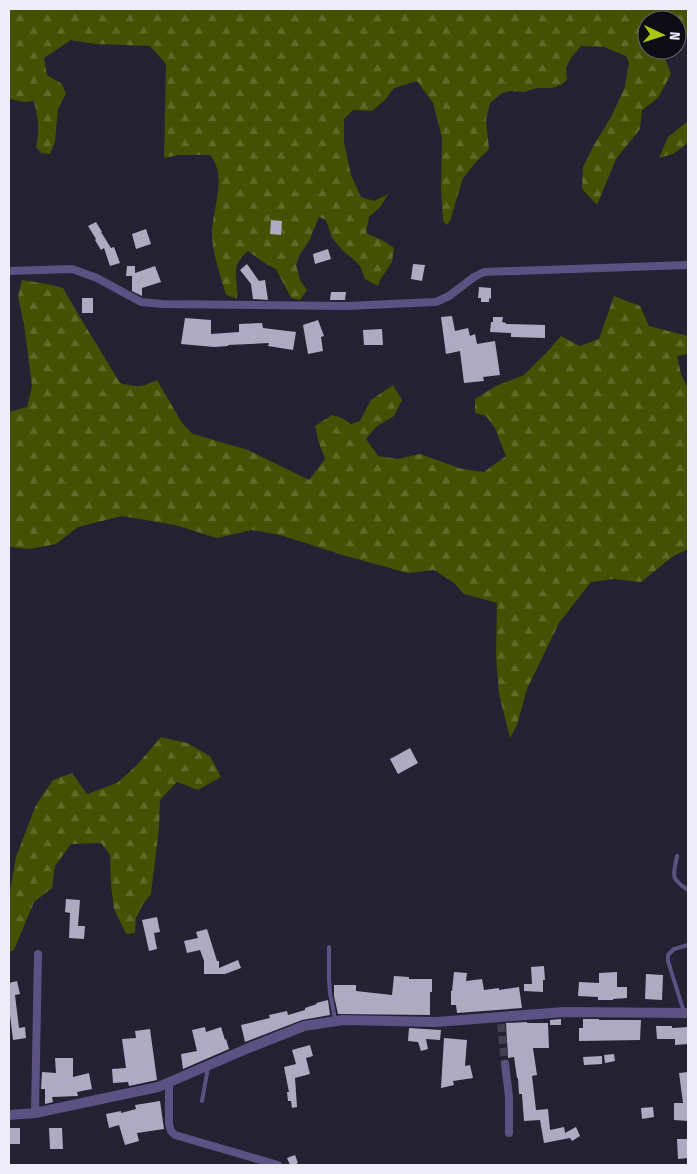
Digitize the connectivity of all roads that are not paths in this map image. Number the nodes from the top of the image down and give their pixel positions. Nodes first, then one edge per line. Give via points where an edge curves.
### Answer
1 (688, 265) edge
2 (9, 271) edge
3 (677, 856) dead end
4 (688, 890) edge
5 (688, 945) edge
6 (329, 946) dead end
7 (38, 954) dead end
8 (686, 1013) edge
9 (336, 1021) junction
10 (505, 1064) tunnel mouth
11 (208, 1066) junction
12 (169, 1083) junction
13 (202, 1101) dead end
14 (35, 1113) junction
15 (9, 1115) edge
16 (509, 1133) dead end
17 (278, 1165) edge

1 - 2 street via 484,272 436,302 346,306 141,302 97,278 72,269
3 - 4 lane via 675,879
5 - 8 lane via 674,949 668,955
6 - 9 lane via 328,979
7 - 14 street
8 - 9 street via 564,1012 500,1021
9 - 11 street via 304,1026
10 - 16 street
11 - 12 street
11 - 13 lane
12 - 14 street
12 - 17 street via 169,1124 175,1135
14 - 15 street

